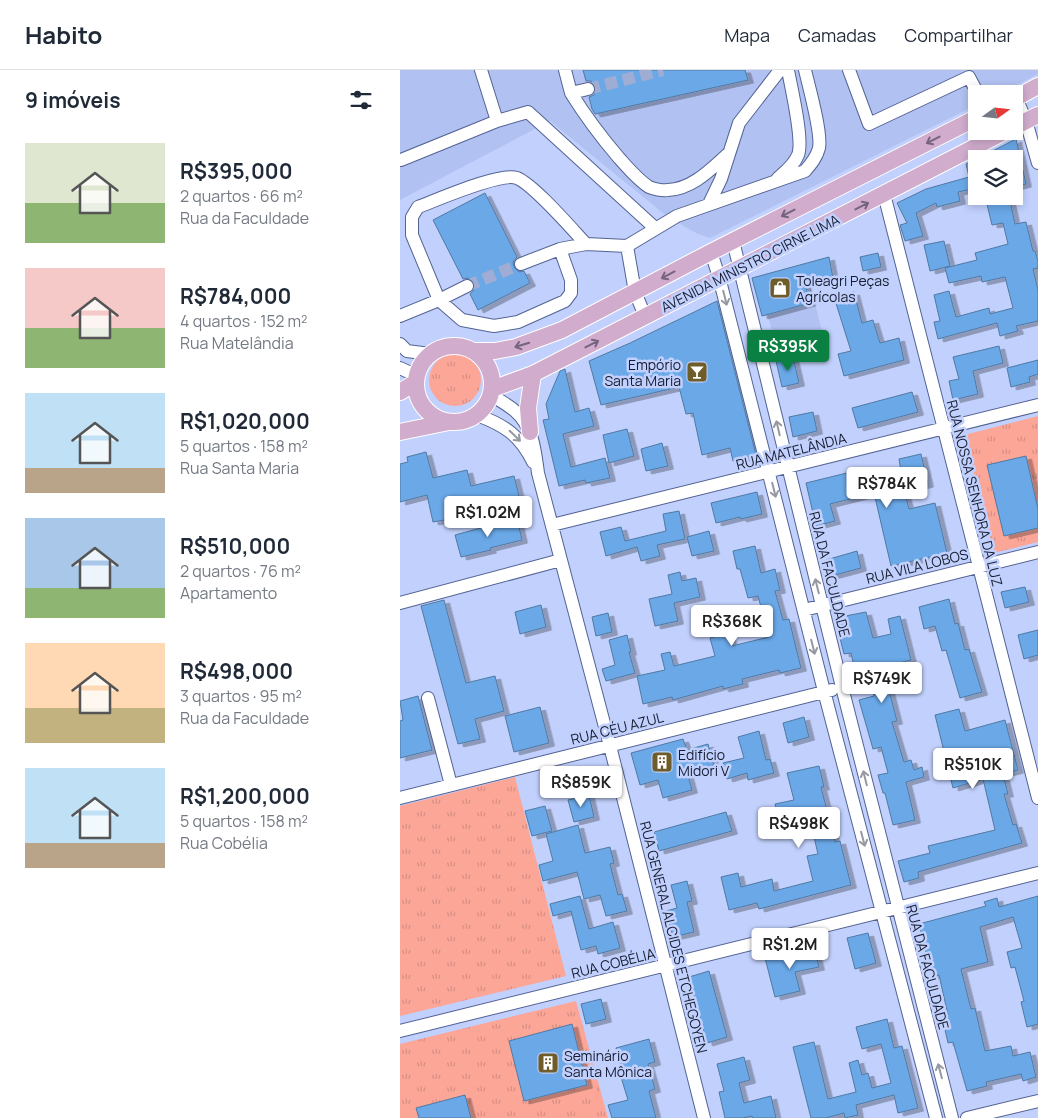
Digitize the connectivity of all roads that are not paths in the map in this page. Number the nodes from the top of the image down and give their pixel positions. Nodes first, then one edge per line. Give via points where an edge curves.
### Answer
1 (481, 70) edge
2 (565, 70) edge
3 (780, 70) edge
4 (788, 70) edge
5 (805, 70) edge
6 (849, 70) edge
7 (980, 70) edge
8 (969, 77) junction
9 (973, 85) edge
10 (1038, 86) edge
11 (588, 89) tunnel mouth
12 (571, 93) junction
13 (1023, 94) edge
14 (497, 121) junction
15 (1026, 121) edge
16 (968, 122) edge
17 (989, 140) edge
18 (729, 152) junction
19 (401, 160) edge
20 (1038, 163) edge
21 (774, 183) junction
22 (884, 194) junction
23 (709, 204) junction
24 (655, 228) junction
25 (733, 241) junction
26 (586, 244) junction
27 (627, 246) junction
28 (560, 249) junction
29 (711, 252) junction
30 (521, 264) tunnel mouth
31 (740, 267) junction
32 (720, 277) junction
33 (466, 286) tunnel mouth
34 (636, 292) junction
35 (439, 300) junction
36 (400, 316) edge
37 (646, 316) junction
38 (400, 344) edge
39 (475, 351) junction
40 (430, 354) junction
41 (400, 368) edge
42 (533, 374) junction
43 (416, 379) junction
44 (400, 392) edge
45 (492, 392) junction
46 (1038, 405) edge
47 (477, 415) junction
48 (450, 422) junction
49 (944, 429) junction
50 (400, 432) edge
51 (530, 432) junction
52 (788, 468) junction
53 (770, 472) junction
54 (538, 473) junction
55 (552, 525) junction
56 (1038, 552) edge
57 (561, 560) junction
58 (979, 566) junction
59 (400, 603) edge
60 (822, 606) junction
61 (804, 610) junction
62 (842, 687) junction
63 (824, 691) junction
64 (428, 698) dead end
65 (610, 746) junction
66 (451, 785) junction
67 (400, 798) edge
68 (1038, 798) edge
69 (1038, 873) edge
70 (898, 908) junction
71 (882, 912) junction
72 (666, 966) junction
73 (400, 1031) edge
74 (1038, 1101) edge
75 (704, 1118) edge
76 (936, 1118) edge
77 (952, 1118) edge
78 (967, 1118) edge

1 - 14 street
2 - 12 street
3 - 18 street via 739,123
4 - 21 street via 798,126 799,153
5 - 21 street via 820,147 805,171
6 - 8 street via 869,124
7 - 8 street
8 - 9 street
10 - 13 main road
11 - 12 street
12 - 18 street via 600,136 631,172 650,188 668,190 689,184 706,174
14 - 19 street
14 - 24 street via 528,112
15 - 20 street
16 -> 25 main road, AVENIDA MINISTRO CIRNE LIMA
17 - 22 main road, AVENIDA MINISTRO CIRNE LIMA
18 - 23 street via 721,180
21 - 23 street
31 -> 22 main road, AVENIDA MINISTRO CIRNE LIMA
22 - 49 street, RUA NOSSA SENHORA DA LUZ
23 - 24 street
24 - 27 street
25 - 29 main road, AVENIDA MINISTRO CIRNE LIMA
25 - 31 street, RUA DA FACULDADE
26 - 27 street
26 - 28 street
26 - 35 street via 528,184 515,177 499,178 418,207 412,217 412,235
27 - 34 street
28 - 30 street
28 - 35 street via 571,280 571,293 565,301 518,322 494,326 462,320
29 - 32 street
29 -> 34 main road, AVENIDA MINISTRO CIRNE LIMA
31 - 32 main road, AVENIDA MINISTRO CIRNE LIMA
52 -> 31 street, RUA DA FACULDADE
32 - 37 main road, AVENIDA MINISTRO CIRNE LIMA
32 -> 53 street
33 - 35 street
34 - 37 street
34 -> 39 main road, AVENIDA MINISTRO CIRNE LIMA via 541,339 495,351
35 - 36 street
42 -> 37 main road, AVENIDA MINISTRO CIRNE LIMA
38 - 40 street via 407,351
39 - 40 main road via 460,346 444,346
39 - 45 main road via 489,368
40 - 43 main road
41 - 43 street
42 - 45 main road, AVENIDA MINISTRO CIRNE LIMA
42 - 51 main road via 528,408
43 - 44 main road
43 - 48 main road via 418,396 426,409 437,418
45 - 47 main road via 486,406
45 - 51 street, RUA GENERAL ALCIDES ETCHEGOYEN via 515,411
46 - 49 street, RUA MATELÂNDIA
47 - 48 main road via 464,421
47 -> 54 street, RUA GENERAL ALCIDES ETCHEGOYEN via 512,432 527,450
48 - 50 main road
49 - 52 street, RUA MATELÂNDIA
49 - 58 street, RUA NOSSA SENHORA DA LUZ
51 - 54 street, RUA GENERAL ALCIDES ETCHEGOYEN
52 - 53 street, RUA MATELÂNDIA
60 -> 52 street, RUA DA FACULDADE
53 - 55 street, RUA MATELÂNDIA
53 -> 61 street
54 - 55 street, RUA GENERAL ALCIDES ETCHEGOYEN
55 - 57 street, RUA GENERAL ALCIDES ETCHEGOYEN
56 - 58 street, RUA VILA LOBOS
57 - 59 street
57 - 65 street, RUA GENERAL ALCIDES ETCHEGOYEN
58 - 60 street, RUA VILA LOBOS
58 - 68 street, RUA NOSSA SENHORA DA LUZ
60 - 61 street, RUA VILA LOBOS
60 - 62 street, RUA DA FACULDADE
61 -> 63 street
62 - 63 street, RUA CÉU AZUL
70 -> 62 street, RUA DA FACULDADE
63 - 65 street, RUA CÉU AZUL
63 -> 71 street
64 - 66 street
65 - 66 street, RUA CÉU AZUL
65 - 72 street, RUA GENERAL ALCIDES ETCHEGOYEN
66 - 67 street, RUA CÉU AZUL
69 - 70 street, RUA COBÉLIA
70 - 71 street, RUA COBÉLIA
77 -> 70 street, RUA DA FACULDADE
71 - 72 street, RUA COBÉLIA
71 - 76 street
72 - 73 street, RUA COBÉLIA
72 - 75 street, RUA GENERAL ALCIDES ETCHEGOYEN
74 - 78 street

